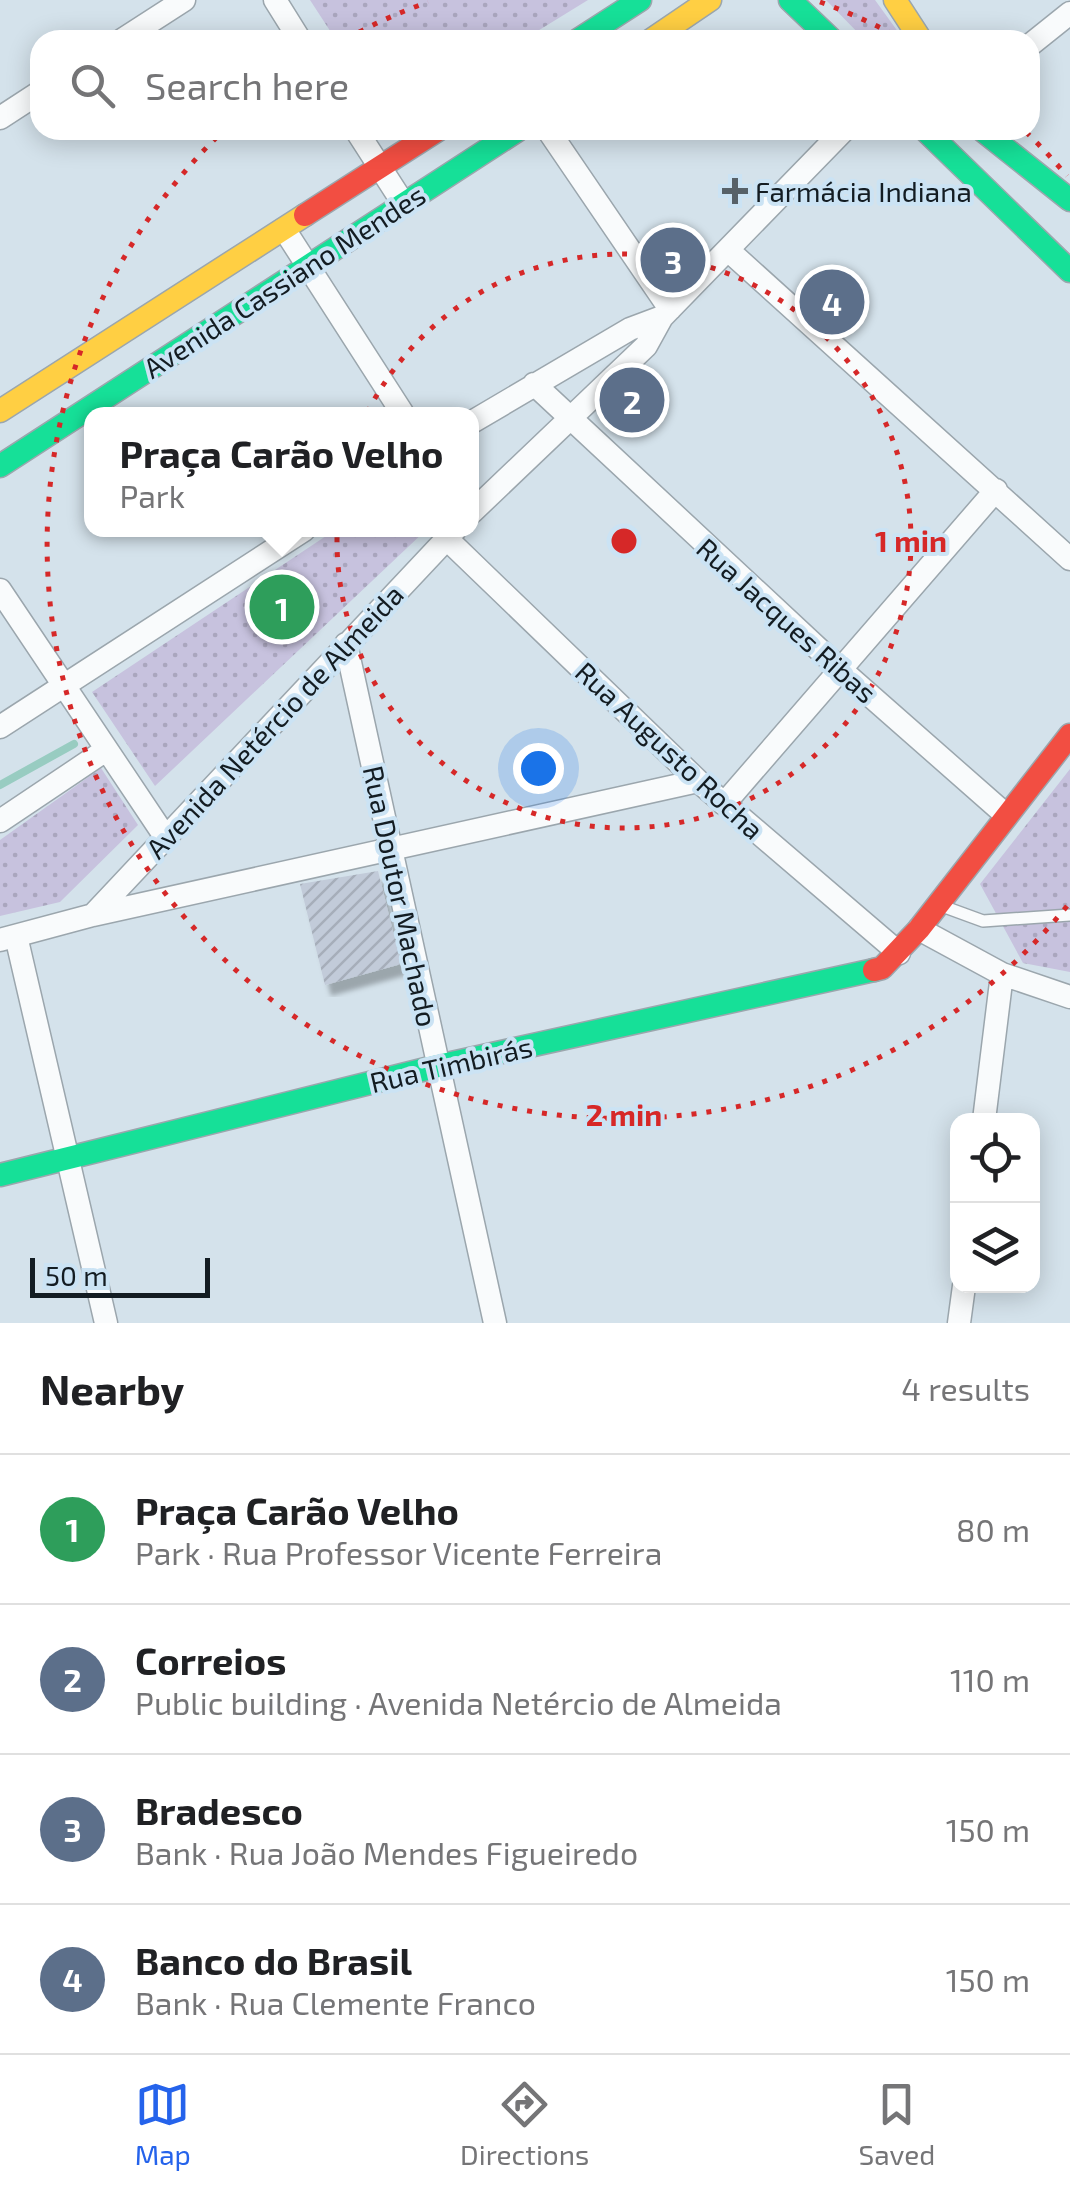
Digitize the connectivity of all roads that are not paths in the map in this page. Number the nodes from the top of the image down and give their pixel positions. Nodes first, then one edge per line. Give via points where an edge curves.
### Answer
1 (184, 0) edge
2 (274, 0) edge
3 (640, 0) edge
4 (710, 0) edge
5 (790, 0) edge
6 (895, 0) edge
7 (1070, 13) edge
8 (138, 30) edge
9 (294, 30) edge
10 (594, 30) edge
11 (666, 30) edge
12 (822, 30) edge
13 (915, 30) edge
14 (1040, 37) edge
15 (30, 98) edge
16 (0, 118) edge
17 (362, 140) edge
18 (422, 140) edge
19 (502, 140) edge
20 (554, 140) edge
21 (834, 140) edge
22 (936, 140) edge
23 (994, 140) edge
24 (379, 167) junction
25 (1031, 172) junction
26 (1070, 200) edge
27 (403, 203) junction
28 (1003, 205) junction
29 (284, 229) junction
30 (728, 250) junction
31 (307, 266) junction
32 (1070, 271) edge
33 (666, 313) junction
34 (534, 384) junction
35 (91, 407) edge
36 (398, 407) edge
37 (0, 411) edge
38 (84, 411) edge
39 (479, 418) edge
40 (570, 422) junction
41 (0, 466) edge
42 (996, 490) junction
43 (479, 506) edge
44 (293, 537) edge
45 (448, 537) edge
46 (454, 537) edge
47 (1070, 559) edge
48 (0, 590) edge
49 (346, 644) junction
50 (840, 669) junction
51 (64, 685) junction
52 (0, 727) edge
53 (1070, 736) edge
54 (106, 750) junction
55 (698, 781) junction
56 (724, 804) junction
57 (1006, 815) junction
58 (0, 820) edge
59 (164, 835) junction
60 (393, 850) junction
61 (938, 904) junction
62 (94, 915) junction
63 (1070, 916) edge
64 (918, 929) junction
65 (8, 938) edge
66 (900, 953) junction
67 (1002, 974) junction
68 (1070, 998) edge
69 (438, 1066) junction
70 (985, 1113) edge
71 (70, 1155) junction
72 (0, 1176) edge
73 (963, 1293) edge
74 (106, 1323) edge
75 (495, 1323) edge
76 (960, 1323) edge

1 - 8 street
2 - 9 street
3 - 10 main road
4 - 11 main road
5 - 12 main road
6 - 13 main road
7 - 14 street
15 - 16 street
17 - 24 street
18 - 24 main road, Avenida Cassiano Mendes
19 - 27 main road, Avenida Cassiano Mendes
20 - 33 street
21 - 30 street
22 - 28 main road
23 - 25 main road
24 - 27 street
24 - 29 main road, Avenida Cassiano Mendes
25 - 26 main road
25 - 28 main road
27 - 31 main road, Avenida Cassiano Mendes
28 - 32 main road
29 - 31 street
29 - 37 main road, Avenida Cassiano Mendes
30 - 33 street
30 - 42 street
31 - 35 main road, Avenida Cassiano Mendes
31 - 36 street
33 - 34 street
33 - 40 street via 646,346
34 - 39 street
34 - 40 street, Rua Jacques Ribas
38 - 41 main road, Avenida Cassiano Mendes
40 - 43 street
40 - 50 street, Rua Jacques Ribas
42 - 47 street
42 - 50 street
44 - 51 street
45 - 49 street, Avenida Netércio de Almeida
46 - 55 street, Rua Augusto Rocha
48 - 51 street
49 - 59 street, Avenida Netércio de Almeida
49 - 60 street, Rua Doutor Machado
50 - 56 street
50 - 57 street, Rua Jacques Ribas
51 - 52 street
51 - 54 street
53 - 57 main road
54 - 58 street
54 - 59 street
55 - 56 street, Rua Augusto Rocha
55 - 60 street
56 - 66 street, Rua Augusto Rocha
57 - 61 main road
59 - 62 street, Avenida Netércio de Almeida
60 - 62 street
60 - 69 street, Rua Doutor Machado
61 - 63 lane via 983,920
61 - 64 main road
62 - 65 street
64 - 66 main road
64 - 67 street
65 - 71 street
66 - 69 main road, Rua Timbirás via 876,970
67 - 68 street
67 - 70 street
69 - 71 main road, Rua Timbirás
69 - 75 street, Rua Doutor Machado
71 - 72 main road, Rua Timbirás
71 - 74 street
73 - 76 street

